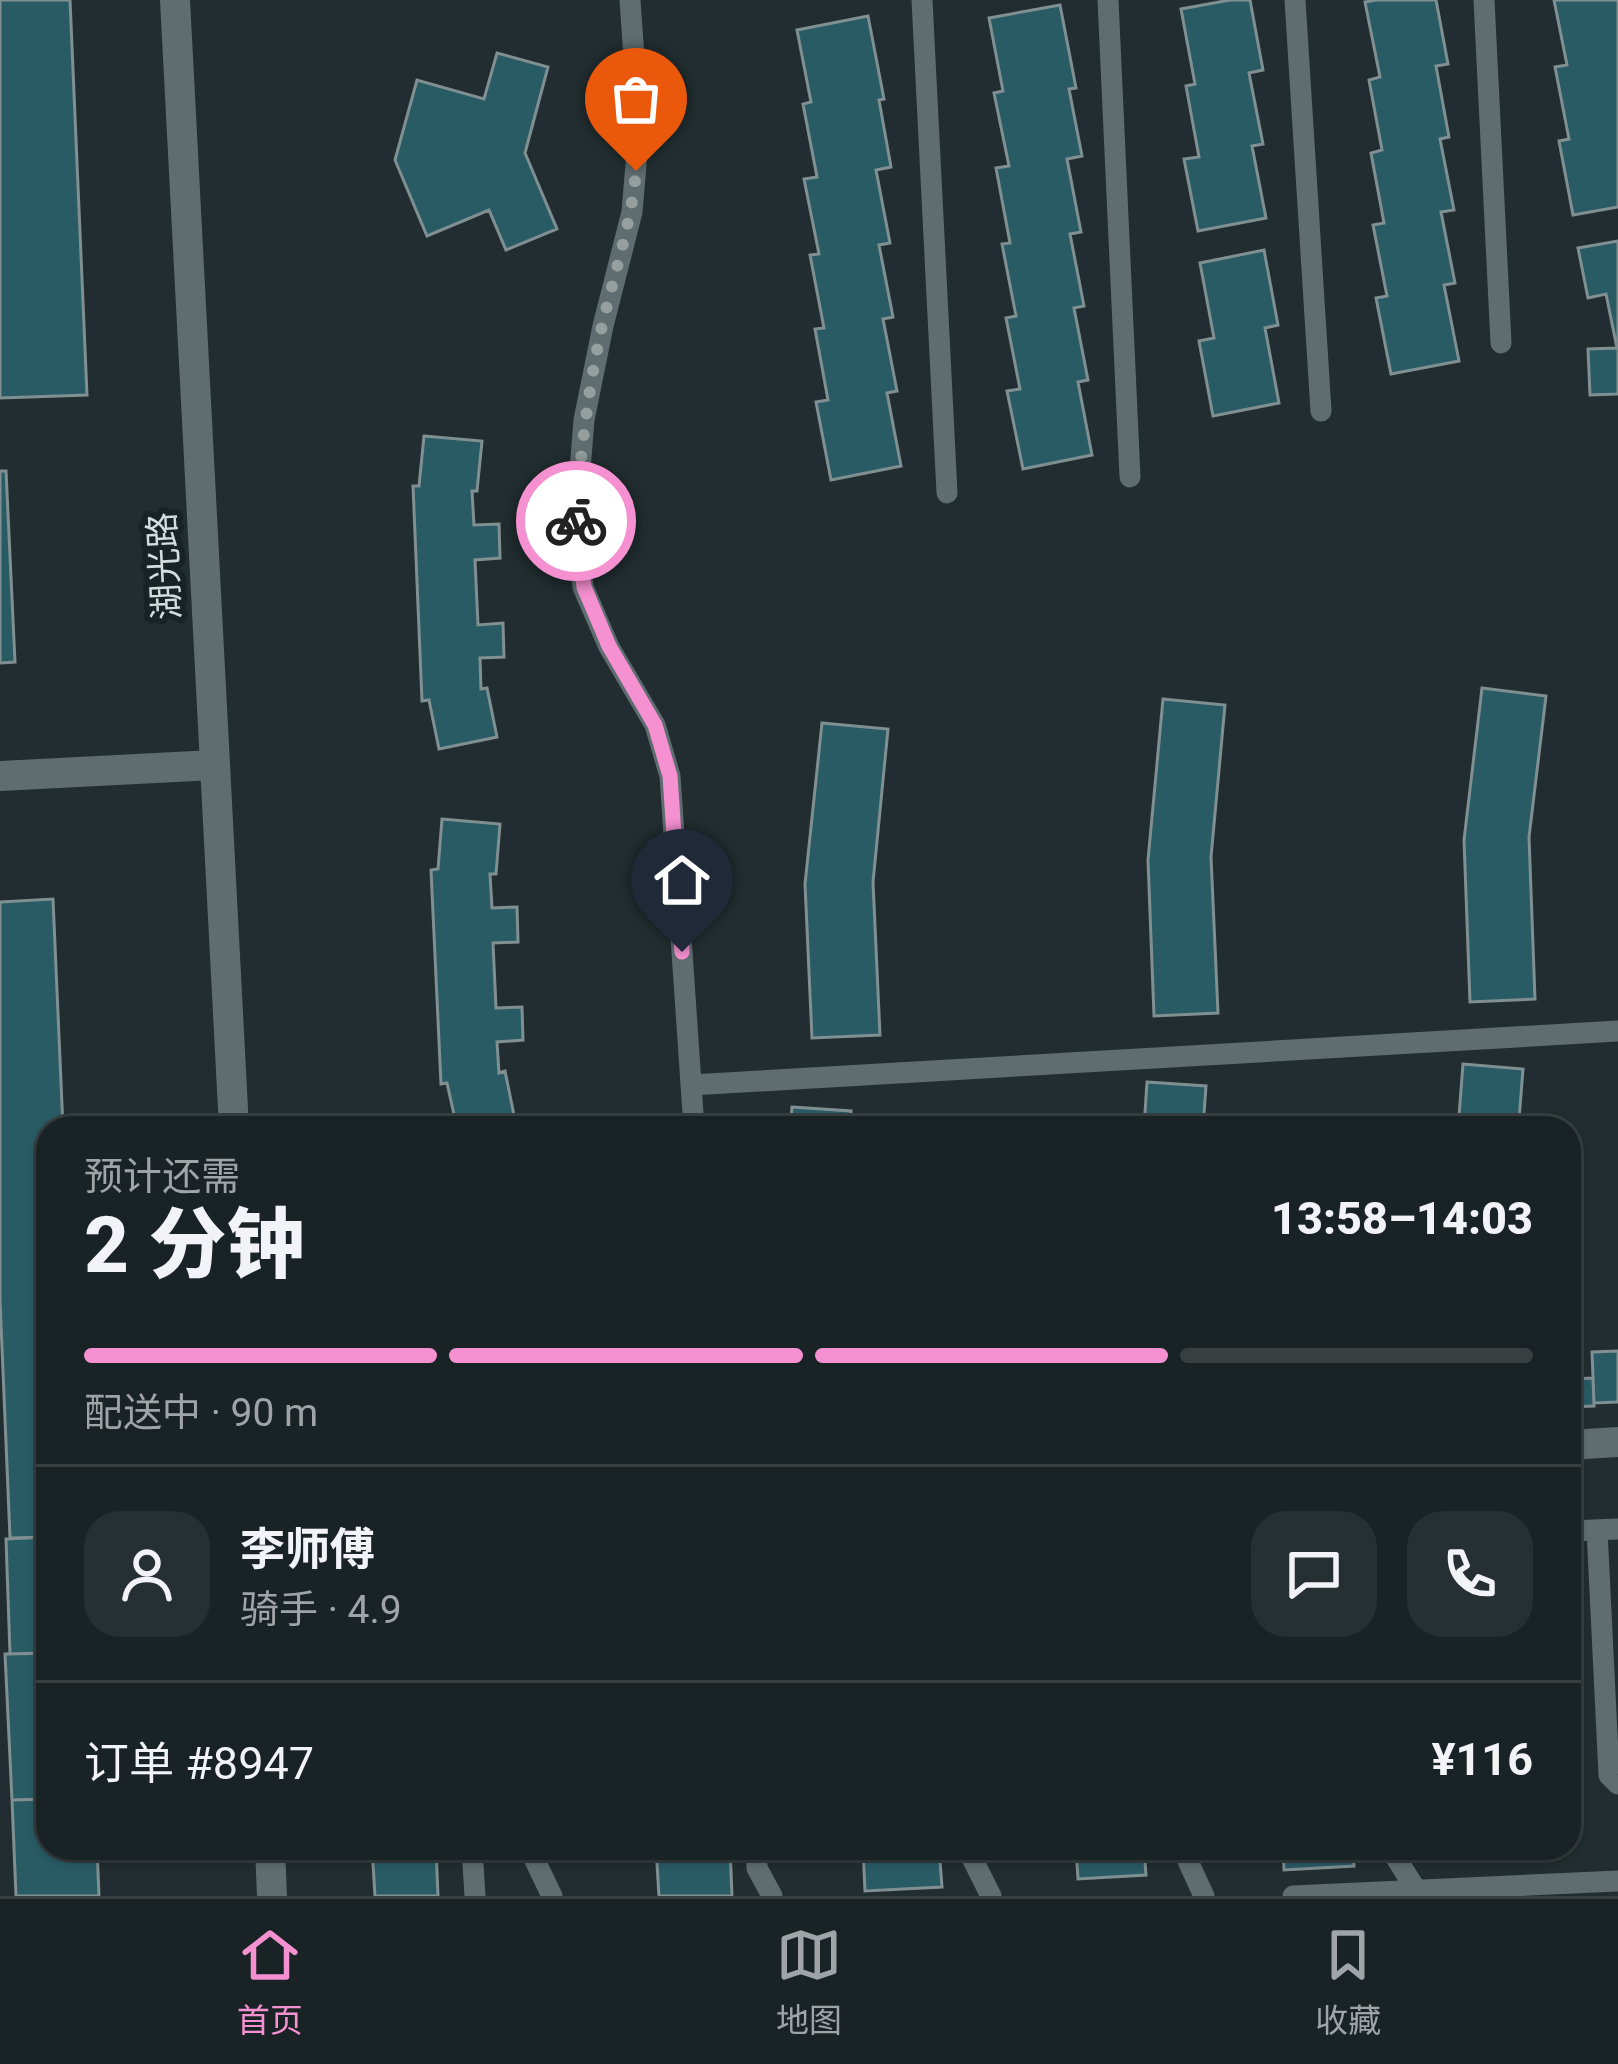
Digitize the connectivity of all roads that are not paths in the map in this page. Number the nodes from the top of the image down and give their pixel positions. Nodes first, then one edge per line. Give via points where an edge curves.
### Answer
1 (175, 0) edge
2 (630, 0) edge
3 (922, 0) edge
4 (1108, 0) edge
5 (1295, 0) edge
6 (1484, 0) edge
7 (1501, 343) dead end
8 (1321, 411) dead end
9 (1130, 477) dead end
10 (947, 493) dead end
11 (214, 765) junction
12 (0, 776) edge
13 (1618, 1031) edge
14 (691, 1084) junction
15 (233, 1116) edge
16 (693, 1116) edge
17 (1618, 1442) edge
18 (1581, 1444) edge
19 (1608, 1529) edge
20 (1618, 1784) edge
21 (270, 1860) edge
22 (473, 1860) edge
23 (535, 1860) edge
24 (757, 1860) edge
25 (973, 1860) edge
26 (1188, 1860) edge
27 (1397, 1860) edge
28 (1618, 1881) edge
29 (1416, 1891) junction
30 (272, 1896) edge
31 (475, 1896) edge
32 (552, 1896) edge
33 (772, 1896) edge
34 (991, 1896) edge
35 (1204, 1896) edge
36 (1293, 1896) edge

1 - 11 street, 湖光路
2 - 14 lane via 639,129 632,212 584,420 576,520 584,587 655,725 670,776
3 - 10 lane
4 - 9 lane
5 - 8 lane
6 - 7 lane
11 - 12 street
11 - 15 street, 湖光路
13 - 14 lane
14 - 16 lane
17 - 18 street
19 - 20 lane via 1609,1775
21 - 30 street
22 - 31 lane
23 - 32 lane
24 - 33 lane
25 - 34 lane
26 - 35 lane
27 - 29 lane
28 - 29 lane
29 - 36 lane

